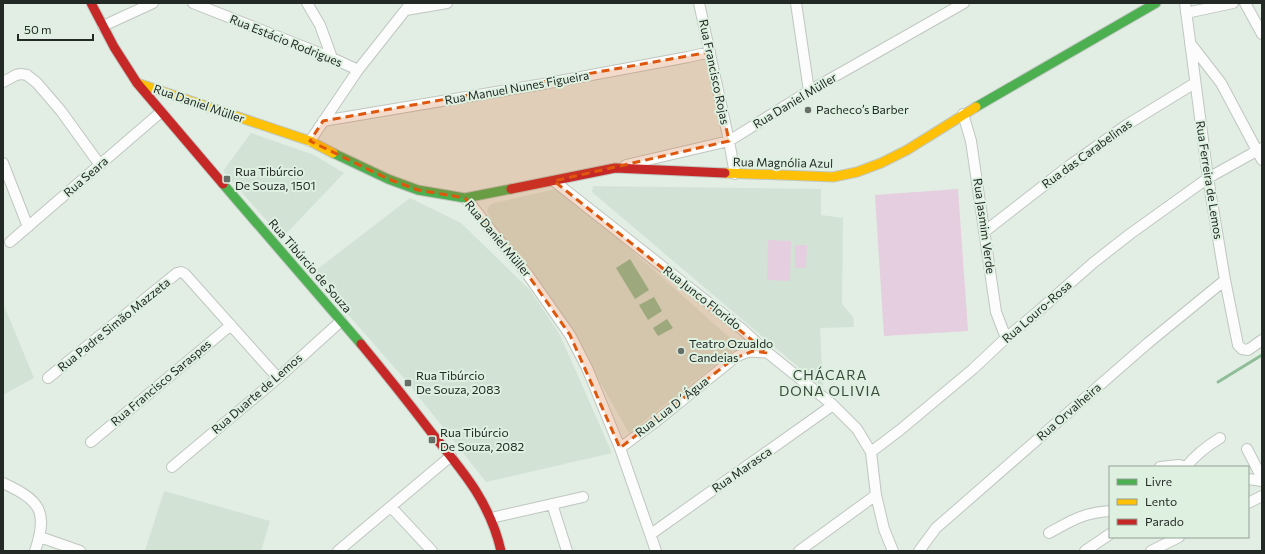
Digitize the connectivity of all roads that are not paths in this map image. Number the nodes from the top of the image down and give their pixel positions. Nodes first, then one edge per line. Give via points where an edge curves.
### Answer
1 (91, 3) edge
2 (153, 3) edge
3 (192, 3) edge
4 (307, 3) edge
5 (447, 3) edge
6 (699, 3) edge
7 (796, 3) edge
8 (964, 3) edge
9 (1156, 3) edge
10 (1233, 3) edge
11 (1245, 3) edge
12 (408, 7) edge
13 (1186, 8) edge
14 (103, 26) junction
15 (1262, 34) edge
16 (1190, 43) junction
17 (710, 52) junction
18 (332, 58) junction
19 (358, 70) junction
20 (3, 82) edge
21 (137, 83) junction
22 (1195, 83) junction
23 (809, 91) junction
24 (161, 112) junction
25 (963, 114) junction
26 (323, 122) junction
27 (310, 141) junction
28 (729, 141) junction
29 (1260, 153) edge
30 (3, 163) edge
31 (100, 165) junction
32 (615, 168) junction
33 (735, 174) junction
34 (1208, 178) junction
35 (554, 181) junction
36 (465, 198) junction
37 (28, 227) junction
38 (984, 232) junction
39 (10, 242) dead end
40 (1225, 280) junction
41 (341, 321) junction
42 (231, 325) junction
43 (1006, 338) junction
44 (1262, 340) edge
45 (768, 353) junction
46 (48, 378) dead end
47 (278, 378) junction
48 (833, 405) junction
49 (1220, 438) dead end
50 (91, 442) dead end
51 (620, 448) junction
52 (1247, 449) dead end
53 (872, 452) junction
54 (451, 456) junction
55 (1170, 466) edge
56 (1182, 466) edge
57 (1187, 466) edge
58 (172, 467) dead end
59 (1249, 479) edge
60 (1262, 480) edge
61 (3, 483) edge
62 (876, 495) junction
63 (1262, 496) edge
64 (583, 498) dead end
65 (1249, 502) edge
66 (552, 504) junction
67 (391, 507) junction
68 (1109, 511) edge
69 (491, 518) junction
70 (1049, 533) dead end
71 (651, 534) junction
72 (1109, 535) edge
73 (40, 537) junction
74 (1177, 538) edge
75 (35, 551) edge
76 (80, 551) edge
77 (338, 551) edge
78 (432, 551) edge
79 (502, 551) edge
80 (566, 551) edge
81 (656, 551) edge
82 (799, 551) edge
83 (892, 551) edge
84 (919, 551) edge
85 (1085, 551) edge
86 (1151, 551) edge

1 - 14 street, Rua Tibúrcio de Souza
2 - 14 street
3 - 18 street, Rua Estácio Rodrigues
4 - 18 street via 320,25
5 - 12 street
6 - 17 street, Rua Francisco Rojas
7 - 23 street
8 - 23 street, Rua Daniel Müller
9 - 25 street, Rua Magnólia Azul
10 - 13 street
11 - 15 street
12 - 19 street
13 - 16 street, Rua Ferreira de Lemos
14 - 21 street, Rua Tibúrcio de Souza
16 - 22 street, Rua Ferreira de Lemos
16 - 29 street via 1221,83
17 - 26 street, Rua Manuel Nunes Figueira
17 - 28 street, Rua Francisco Rojas
18 - 19 street, Rua Estácio Rodrigues
19 - 26 street
20 - 31 street via 21,74 37,82
21 - 24 street, Rua Tibúrcio de Souza
21 - 27 street, Rua Daniel Müller
22 - 34 street, Rua Ferreira de Lemos
22 - 38 street, Rua das Carabelinas via 1128,124
23 - 28 street, Rua Daniel Müller
24 - 31 street, Rua Seara
24 - 41 street, Rua Tibúrcio de Souza
25 - 33 street, Rua Magnólia Azul via 907,150 857,172 833,177
25 - 38 street, Rua Jasmim Verde via 971,141
26 - 27 street
27 - 36 street, Rua Daniel Müller via 388,179 418,190
28 - 32 street, Rua Daniel Müller
28 - 33 street, Rua Francisco Rojas
29 - 34 street, Rua Louro-Rosa
30 - 37 street
31 - 37 street, Rua Seara
32 - 33 street, Rua Magnólia Azul
32 - 35 street, Rua Magnólia Azul
34 - 40 street, Rua Ferreira de Lemos
34 - 43 street, Rua Louro-Rosa via 1130,234
35 - 36 street, Rua Magnólia Azul
35 - 45 street, Rua Junco Florido via 743,330
36 - 51 street, Rua Daniel Müller via 528,275 570,335 587,368
37 - 39 street, Rua Seara
38 - 43 street, Rua Jasmim Verde via 996,312
40 - 44 street, Rua Ferreira de Lemos via 1238,345 1248,350
40 - 84 street, Rua Orvalheira via 1148,343 936,528
41 - 47 street, Rua Duarte de Lemos
41 - 54 street, Rua Tibúrcio de Souza
42 - 46 street, Rua Padre Simão Mazzeta via 184,274 179,272
42 - 47 street, Rua Padre Simão Mazzeta
42 - 50 street, Rua Francisco Saraspes
43 - 53 street, Rua Louro-Rosa via 967,374
45 - 48 street, Rua Junco Florido
45 - 51 street, Rua Lua D´Água via 753,351 733,359
47 - 58 street, Rua Duarte de Lemos
48 - 53 street, Rua Junco Florido via 857,429
48 - 71 street, Rua Marasca
49 - 57 street via 1203,449
51 - 71 street, Rua Daniel Müller
52 - 60 street
53 - 62 street, Rua Junco Florido
54 - 67 street
54 - 69 street, Rua Tibúrcio de Souza via 474,487
55 - 56 street
59 - 60 street
61 - 73 street via 33,500 41,518
62 - 82 street
62 - 83 street, Rua Junco Florido
63 - 65 street
64 - 66 street
66 - 69 street
66 - 80 street
67 - 77 street
67 - 78 street
68 - 70 street via 1094,512 1076,518
69 - 79 street, Rua Tibúrcio de Souza
71 - 81 street, Rua Daniel Müller
72 - 85 street
73 - 75 street
73 - 76 street
74 - 86 street

